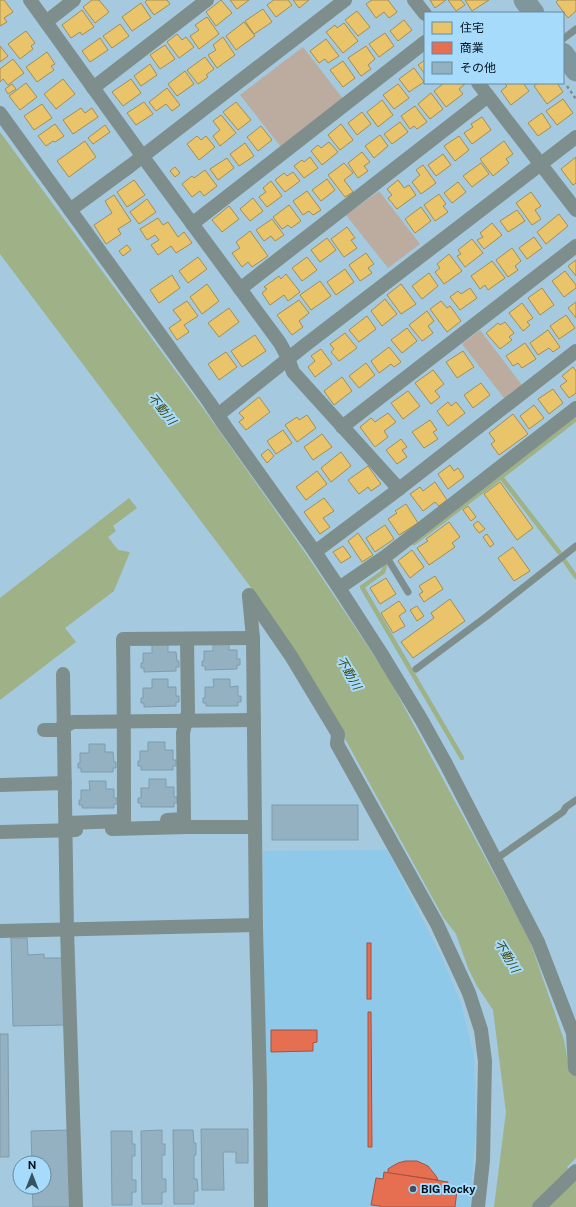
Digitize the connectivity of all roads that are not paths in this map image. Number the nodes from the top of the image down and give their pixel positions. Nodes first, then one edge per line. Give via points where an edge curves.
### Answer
1 (30, 0) edge
2 (74, 0) edge
3 (207, 0) edge
4 (345, 0) edge
5 (414, 0) edge
6 (524, 0) edge
7 (533, 12) edge
8 (424, 13) edge
9 (46, 22) junction
10 (576, 29) edge
11 (564, 38) edge
12 (424, 43) edge
13 (564, 54) edge
14 (576, 71) edge
15 (479, 84) edge
16 (93, 88) junction
17 (488, 96) junction
18 (0, 113) edge
19 (576, 137) edge
20 (143, 156) junction
21 (541, 164) junction
22 (70, 210) junction
23 (576, 210) edge
24 (192, 224) junction
25 (576, 246) edge
26 (240, 289) junction
27 (576, 351) edge
28 (288, 358) junction
29 (576, 408) edge
30 (218, 415) junction
31 (342, 427) junction
32 (400, 489) junction
33 (576, 546) edge
34 (315, 552) junction
35 (386, 556) junction
36 (339, 588) junction
37 (408, 592) dead end
38 (253, 638) junction
39 (187, 639) junction
40 (416, 669) dead end
41 (63, 674) dead end
42 (254, 720) junction
43 (124, 721) junction
44 (186, 721) junction
45 (64, 726) junction
46 (44, 730) dead end
47 (65, 783) junction
48 (0, 785) edge
49 (576, 800) edge
50 (124, 821) junction
51 (66, 826) junction
52 (255, 827) junction
53 (0, 832) edge
54 (496, 859) junction
55 (256, 925) junction
56 (68, 929) junction
57 (0, 931) edge
58 (576, 1069) edge
59 (576, 1171) edge
60 (76, 1207) edge
61 (261, 1207) edge
62 (478, 1207) edge
63 (539, 1207) edge

1 - 9 street
2 - 9 street
3 - 16 street
4 - 20 street
5 - 8 street
6 - 7 street
9 - 16 street
10 - 11 lane
12 - 24 street
13 - 14 street
15 - 17 street
16 - 20 street
17 - 21 street
17 - 26 street
18 - 22 street
19 - 21 street
20 - 22 street
20 - 24 street
21 - 23 street
21 - 28 street
22 - 30 street
24 - 26 street
25 - 31 street
26 - 28 street
27 - 32 street
28 - 30 street
28 - 31 street via 293,372
29 - 35 street
30 - 34 street
31 - 32 street
32 - 34 street
33 - 40 lane
34 - 36 street
35 - 36 street
35 - 37 lane
36 - 54 street via 421,719
38 - 39 street
38 - 42 street
38 - 62 street via 249,594 291,656 338,734 337,744 437,924 469,993 481,1030 485,1061 483,1160
39 - 43 street via 123,639
39 - 44 street
41 - 45 street
42 - 44 street
42 - 52 street
43 - 44 street
43 - 45 street via 72,722
43 - 50 street
44 - 50 street via 183,732 184,819
45 - 46 street via 57,730
45 - 47 street
47 - 48 street
47 - 51 street
49 - 54 lane
50 - 51 street
51 - 52 street
51 - 53 street
51 - 56 street
52 - 55 street
54 - 58 street via 538,942 573,1033
55 - 56 street
55 - 61 street
56 - 57 street
56 - 60 street
59 - 63 street

